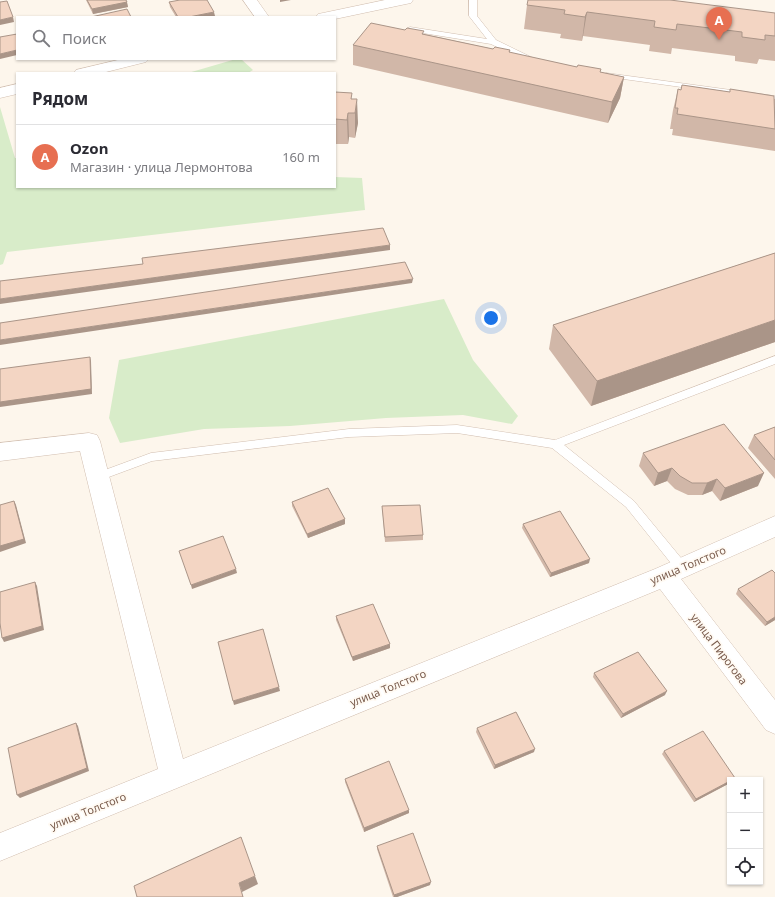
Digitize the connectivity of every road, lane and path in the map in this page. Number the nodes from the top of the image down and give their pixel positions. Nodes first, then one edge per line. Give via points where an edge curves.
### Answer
1 (250, 0) edge
2 (406, 0) edge
3 (473, 0) edge
4 (261, 16) edge
5 (328, 16) edge
6 (410, 29) edge
7 (493, 42) junction
8 (137, 60) edge
9 (537, 62) edge
10 (86, 72) edge
11 (604, 74) edge
12 (16, 89) edge
13 (0, 93) edge
14 (775, 98) edge
15 (775, 360) edge
16 (555, 444) junction
17 (0, 452) edge
18 (98, 476) junction
19 (775, 526) edge
20 (673, 572) junction
21 (775, 721) edge
22 (174, 776) junction
23 (0, 847) edge

1 - 4 street
2 - 5 street
3 - 7 lane via 473,16
6 - 7 lane
7 - 9 lane via 523,58
8 - 10 street
11 - 14 lane
12 - 13 street
15 - 16 lane
16 - 18 lane via 457,429 349,433 151,457
16 - 20 lane via 630,504
17 - 18 street via 89,441
18 - 22 street
19 - 20 street, улица Толстого
20 - 21 street, улица Пирогова
20 - 22 street, улица Толстого
22 - 23 street, улица Толстого

